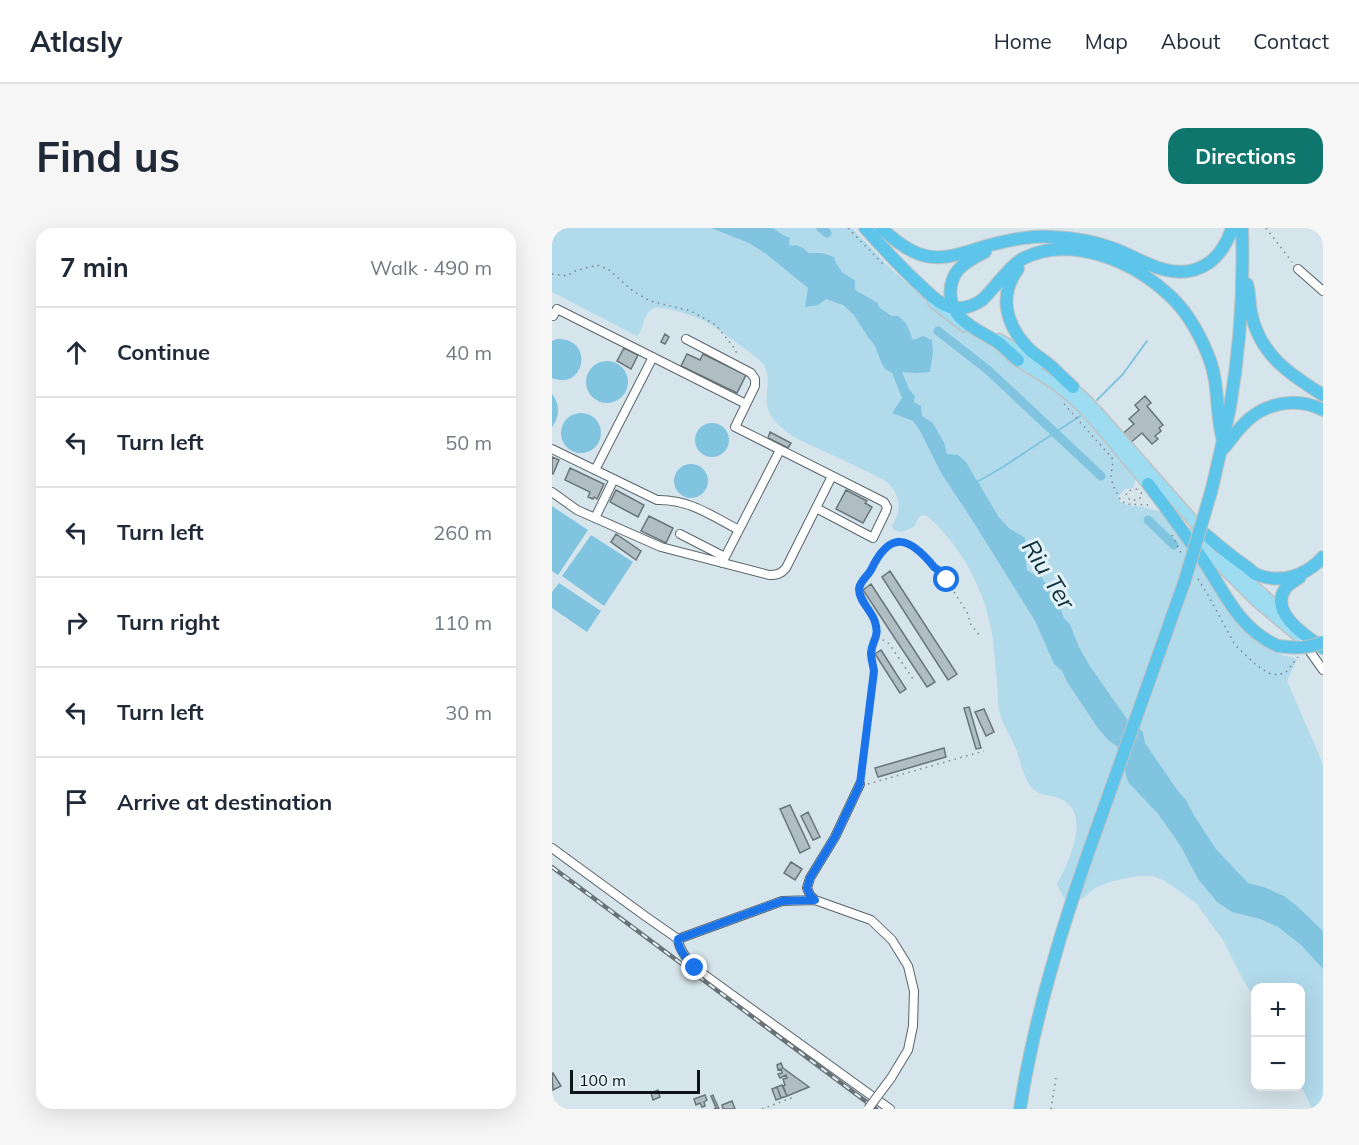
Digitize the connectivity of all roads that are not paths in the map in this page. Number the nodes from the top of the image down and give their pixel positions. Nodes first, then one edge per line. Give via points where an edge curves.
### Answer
1 (859, 228) edge
2 (865, 228) edge
3 (870, 228) edge
4 (881, 228) edge
5 (1232, 228) edge
6 (1242, 228) edge
7 (1005, 242) junction
8 (1046, 251) junction
9 (1243, 269) junction
10 (1298, 269) road end
11 (1323, 291) edge
12 (953, 308) junction
13 (554, 310) edge
14 (686, 339) dead end
15 (653, 357) junction
16 (1018, 360) junction
17 (1073, 387) junction
18 (1323, 395) edge
19 (746, 404) junction
20 (1323, 410) edge
21 (1222, 446) junction
22 (552, 449) edge
23 (780, 450) junction
24 (595, 470) junction
25 (831, 476) junction
26 (614, 479) junction
27 (1143, 486) junction
28 (552, 492) edge
29 (816, 508) junction
30 (595, 518) junction
31 (739, 530) junction
32 (680, 534) dead end
33 (1205, 534) junction
34 (1323, 557) edge
35 (724, 560) junction
36 (1310, 569) junction
37 (1286, 615) junction
38 (1299, 636) junction
39 (1323, 643) edge
40 (1323, 651) edge
41 (1323, 670) edge
42 (860, 784) road end
43 (552, 848) edge
44 (815, 900) junction
45 (678, 939) junction
46 (867, 1109) edge
47 (890, 1109) edge
48 (1020, 1109) edge

1 - 16 main road via 927,297
2 - 12 highway via 927,292
3 - 12 main road
4 - 7 highway via 904,247 934,257
5 - 7 highway via 1217,256 1205,265 1179,272 1157,268 1082,240 1041,236
6 - 9 highway
7 - 12 highway via 956,272 951,285
8 - 12 highway via 1023,258 975,305
8 - 17 highway via 1031,257 1014,275 1006,295 1007,314 1022,341
8 - 21 highway via 1071,249 1122,263 1169,295 1194,326 1209,357
9 - 18 highway via 1257,333 1267,351
9 - 21 highway via 1237,351
10 - 11 street
12 - 16 highway via 961,319
12 - 17 main road
13 - 15 street
14 - 19 street via 751,373 755,386
15 - 19 street
15 - 24 street
16 - 27 main road via 1080,405 1137,471
17 - 33 main road
19 - 23 street via 735,427
20 - 21 highway via 1313,405 1281,403 1253,416
21 - 48 highway, bridge via 1185,580 1057,951 1037,1021
22 - 24 street
23 - 25 street
23 - 31 street
24 - 26 street
25 - 29 street
25 - 29 street via 884,502 886,511 873,538
26 - 30 street
26 - 31 street via 657,500 685,503
27 - 38 main road via 1256,601
27 - 39 highway, bridge via 1184,532 1244,622 1278,646 1296,648
28 - 30 street
29 - 35 street via 786,568 777,575
30 - 35 street via 661,547
31 - 35 street
32 - 35 street
33 - 36 highway via 1257,575 1279,579
33 - 37 main road
34 - 36 highway
36 - 37 highway via 1286,588 1281,603
37 - 39 main road
37 - 40 highway
38 - 40 main road
38 - 41 street
42 - 44 street via 810,878 807,888
43 - 45 street
44 - 45 street via 782,901
44 - 46 street, bridge via 871,920 892,940 908,966 914,991 914,1026 908,1050
45 - 47 street via 695,968

